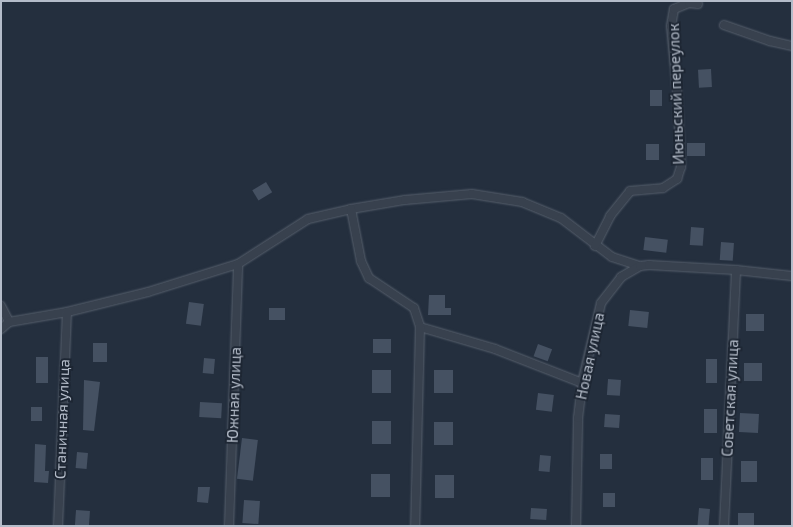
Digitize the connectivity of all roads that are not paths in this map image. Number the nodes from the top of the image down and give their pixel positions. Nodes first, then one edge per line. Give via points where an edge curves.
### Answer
1 (698, 4) dead end
2 (724, 25) dead end
3 (792, 46) edge
4 (351, 210) junction
5 (595, 246) junction
6 (238, 264) junction
7 (640, 266) junction
8 (736, 270) junction
9 (792, 276) edge
10 (1, 306) edge
11 (67, 312) junction
12 (9, 322) junction
13 (420, 327) junction
14 (1, 329) edge
15 (582, 383) junction
16 (58, 526) edge
17 (229, 526) edge
18 (415, 526) edge
19 (576, 526) edge
20 (724, 526) edge

1 - 5 street, Июньский переулок via 689,3 674,9 671,26 680,158 677,179 663,188 630,191 610,216
2 - 3 street
4 - 5 street via 405,200 480,196 522,202 561,218
4 - 6 street via 308,219
4 - 13 street via 361,261 370,278 414,308
5 - 7 street via 612,257
6 - 11 street via 148,292
6 - 17 street, Южная улица
7 - 8 street
7 - 15 street, Новая улица via 621,277 601,303
8 - 9 street
8 - 20 street, Советская улица
10 - 12 street
11 - 12 street
11 - 16 street, Станичная улица
12 - 14 street
13 - 15 street via 495,349
13 - 18 street
15 - 19 street, Новая улица via 578,418

